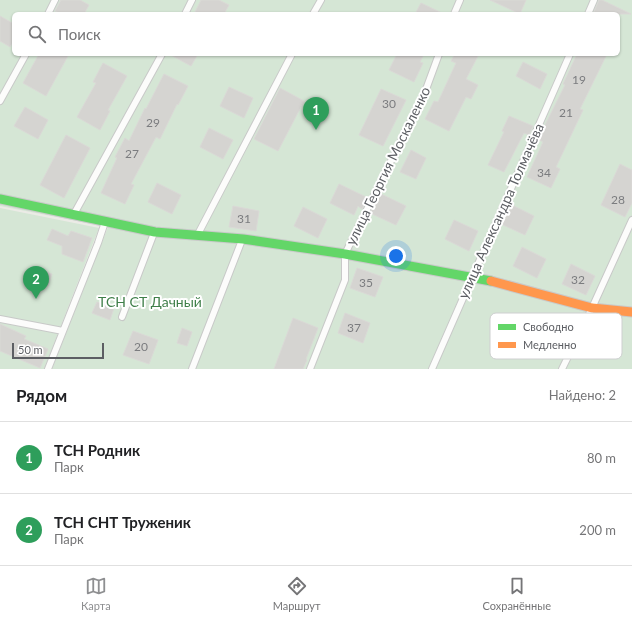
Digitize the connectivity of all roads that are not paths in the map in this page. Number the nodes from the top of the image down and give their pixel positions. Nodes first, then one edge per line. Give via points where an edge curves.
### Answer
1 (55, 0) edge
2 (192, 0) edge
3 (321, 0) edge
4 (460, 0) edge
5 (594, 0) edge
6 (49, 12) edge
7 (186, 12) edge
8 (314, 12) edge
9 (455, 12) edge
10 (589, 12) edge
11 (25, 56) edge
12 (161, 56) edge
13 (291, 56) edge
14 (438, 56) edge
15 (569, 56) edge
16 (0, 101) edge
17 (0, 199) edge
18 (73, 215) junction
19 (632, 220) edge
20 (105, 222) junction
21 (155, 232) junction
22 (197, 235) junction
23 (243, 239) junction
24 (345, 254) junction
25 (472, 278) junction
26 (592, 308) junction
27 (632, 312) edge
28 (590, 313) edge
29 (122, 317) dead end
30 (0, 319) edge
31 (63, 331) junction
32 (567, 359) edge
33 (48, 369) edge
34 (192, 369) edge
35 (310, 369) edge
36 (432, 369) edge
37 (562, 369) edge

1 - 6 lane
2 - 7 lane
3 - 8 lane
4 - 9 lane
5 - 10 lane
11 - 16 lane
12 - 18 lane
13 - 22 lane
14 - 24 lane, улица Георгия Москаленко via 425,92
15 - 25 lane, улица Александра Толмачёва
17 - 18 street
18 - 20 street
19 - 26 lane
20 - 21 street
20 - 31 lane
21 - 22 street
21 - 29 lane
22 - 23 street
23 - 24 street
23 - 34 lane
24 - 25 street
24 - 35 lane, улица Георгия Москаленко via 345,280
25 - 26 street via 503,283
25 - 36 lane, улица Александра Толмачёва
26 - 27 street
26 - 28 lane
30 - 31 lane
31 - 33 lane
32 - 37 lane

